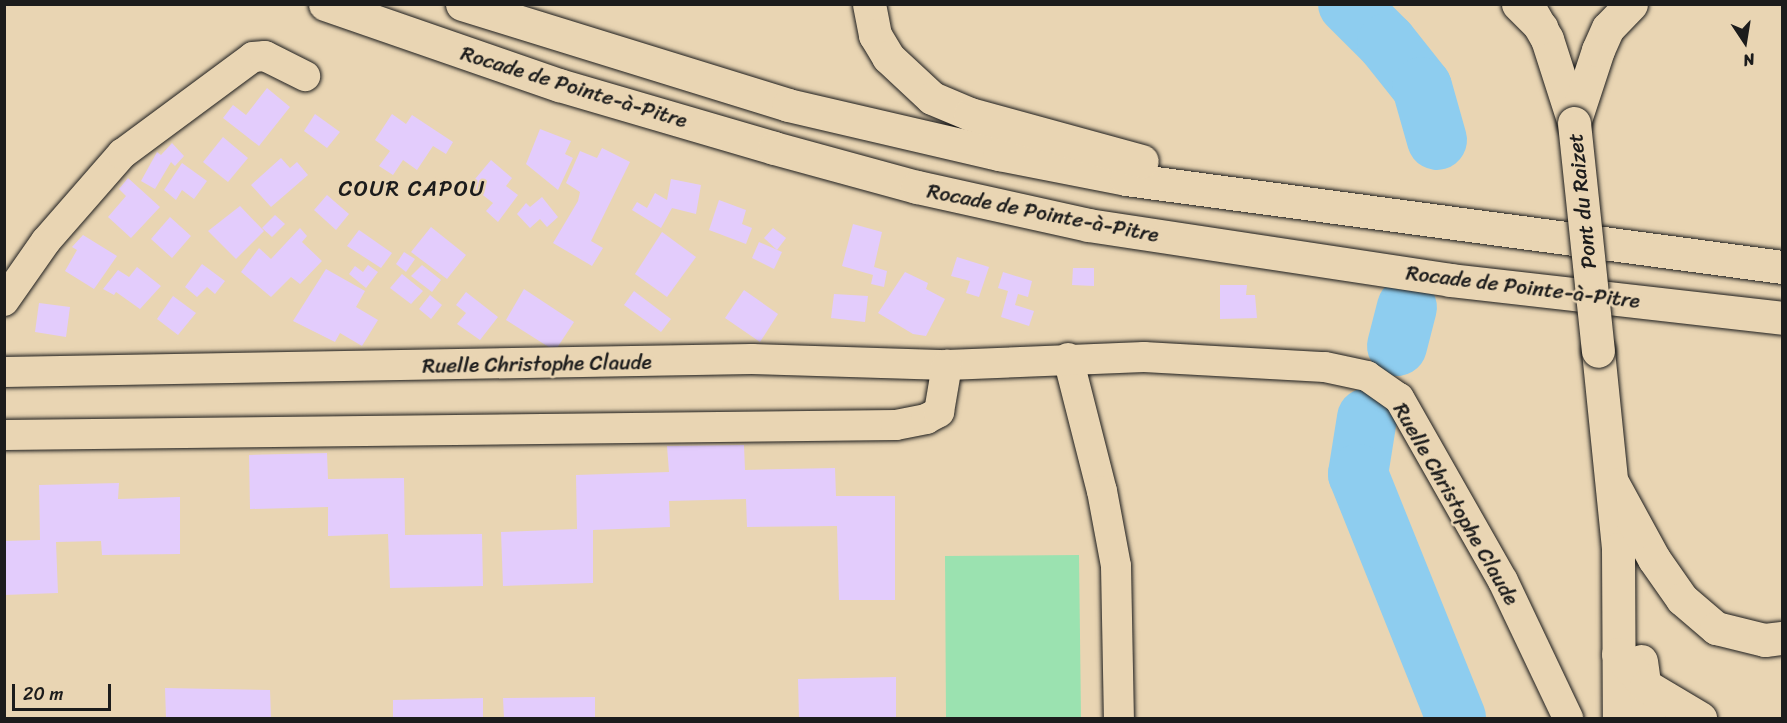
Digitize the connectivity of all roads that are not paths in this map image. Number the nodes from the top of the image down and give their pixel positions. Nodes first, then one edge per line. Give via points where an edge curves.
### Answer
1 (326, 4) edge
2 (462, 4) edge
3 (869, 4) edge
4 (1518, 4) edge
5 (1631, 4) edge
6 (1534, 16) edge
7 (305, 76) dead end
8 (1574, 123) junction
9 (1225, 193) junction
10 (1782, 249) edge
11 (1737, 262) junction
12 (1782, 267) edge
13 (4, 301) edge
14 (1705, 309) junction
15 (1782, 318) edge
16 (1782, 328) edge
17 (1068, 358) junction
18 (947, 365) junction
19 (4, 372) edge
20 (4, 435) edge
21 (1613, 484) junction
22 (1618, 549) junction
23 (1782, 638) edge
24 (1618, 654) junction
25 (1646, 686) junction
26 (1119, 718) edge
27 (1568, 718) edge
28 (1619, 718) edge
29 (1650, 718) edge
30 (1700, 718) edge

1 - 14 main road, Rocade de Pointe-à-Pitre via 559,85 917,188 1088,225 1276,255
2 - 9 main road via 788,105 999,154
3 - 9 main road via 875,35 888,57 932,98 1026,131 1145,162
4 - 6 main road
5 - 8 main road via 1608,28
6 - 8 main road
7 - 13 street via 265,56 253,57 131,147 46,241
8 - 21 main road, Pont du Raizet, bridge
9 - 11 main road
10 - 11 main road
11 - 12 main road
14 - 15 main road, Rocade de Pointe-à-Pitre
14 - 16 main road
17 - 18 street, Ruelle Christophe Claude
17 - 26 street via 1102,491 1116,566
17 - 27 street, Ruelle Christophe Claude via 1144,357 1325,367 1367,376 1399,398 1503,581
18 - 19 street, Ruelle Christophe Claude via 752,359
18 - 20 street via 939,412 896,425
21 - 22 main road, Pont du Raizet
21 - 23 main road via 1654,559 1682,599 1716,628 1765,639
22 - 24 main road
22 - 25 main road
24 - 25 main road
24 - 28 main road
25 - 29 main road
25 - 30 main road

